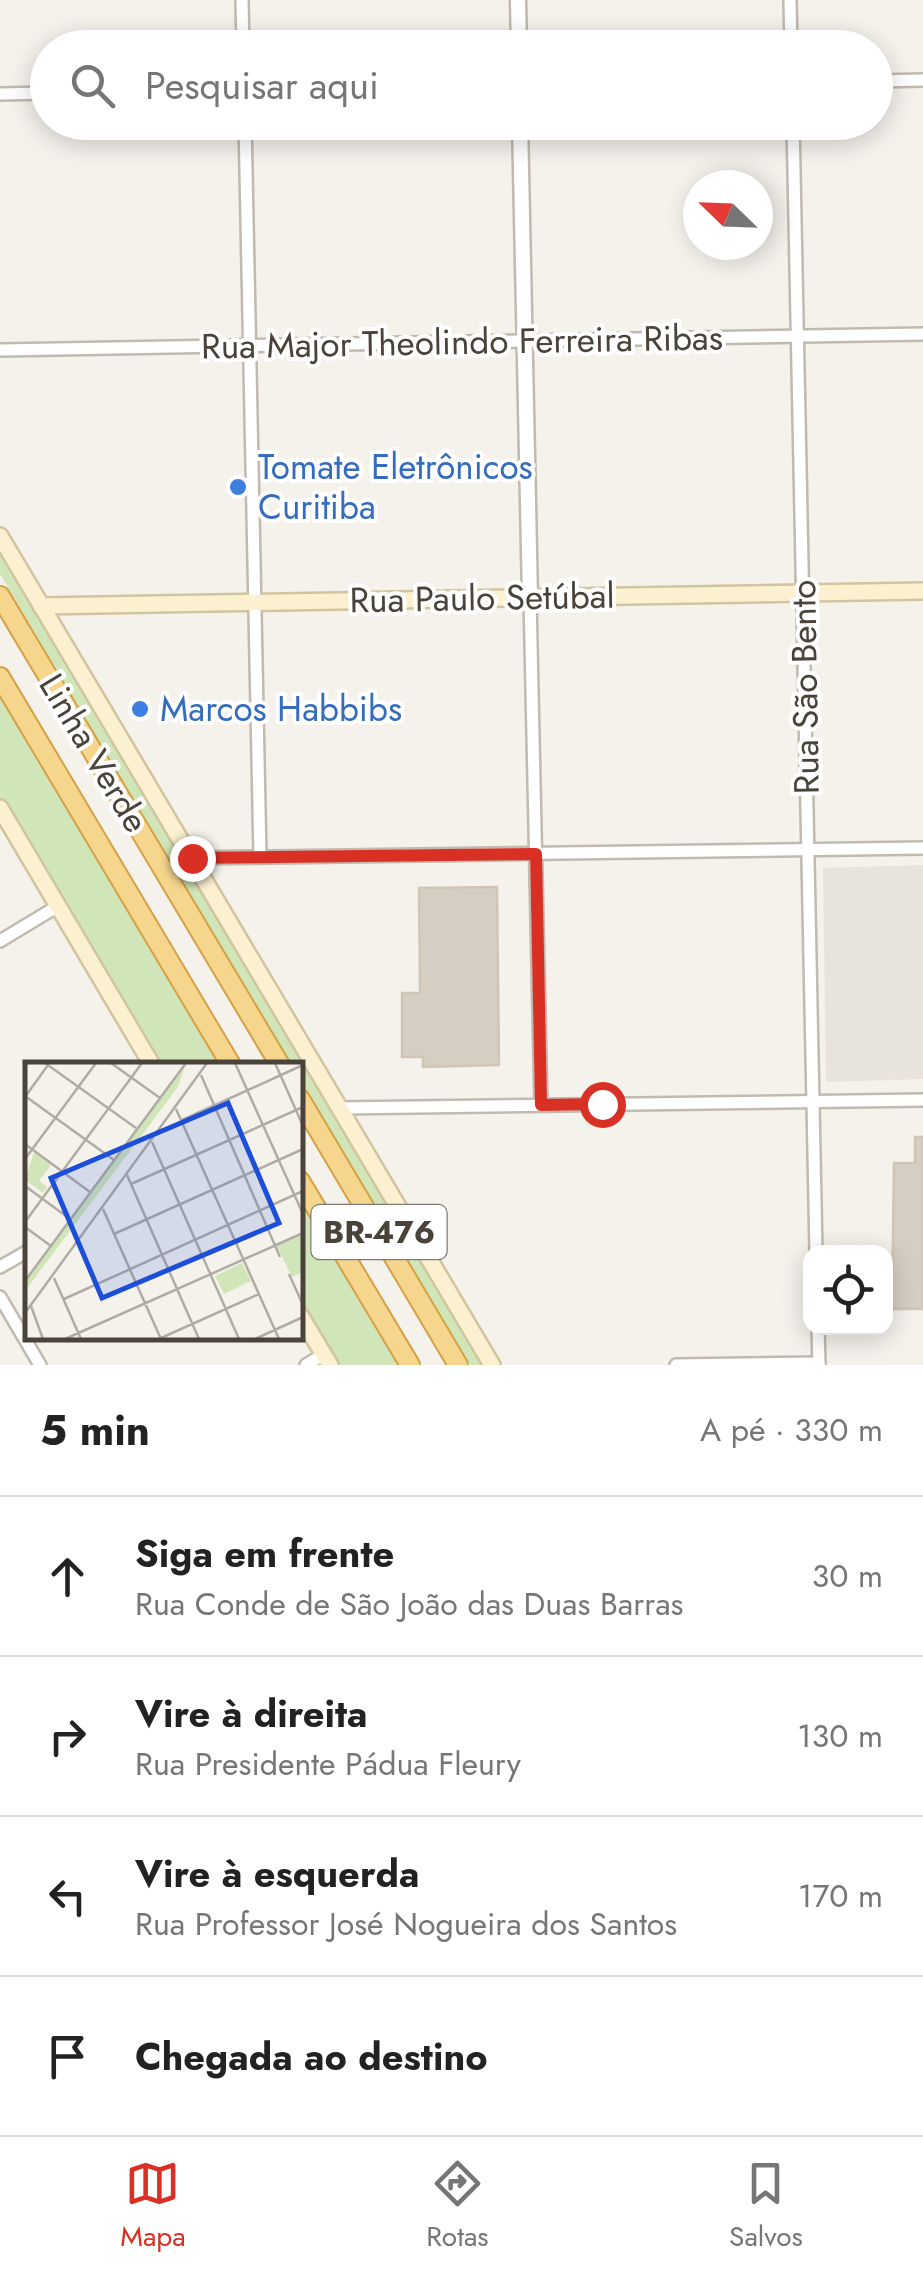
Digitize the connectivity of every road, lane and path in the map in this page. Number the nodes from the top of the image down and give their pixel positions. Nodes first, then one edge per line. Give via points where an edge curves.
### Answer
1 (242, 0) edge
2 (518, 0) edge
3 (790, 0) edge
4 (243, 30) edge
5 (519, 30) edge
6 (791, 30) edge
7 (923, 80) edge
8 (893, 81) edge
9 (30, 93) edge
10 (0, 94) edge
11 (244, 140) edge
12 (520, 140) edge
13 (793, 140) edge
14 (923, 334) edge
15 (798, 336) junction
16 (525, 341) junction
17 (249, 346) junction
18 (0, 350) edge
19 (0, 536) edge
20 (923, 591) edge
21 (803, 593) junction
22 (0, 596) edge
23 (530, 598) junction
24 (255, 602) junction
25 (42, 606) junction
26 (0, 676) edge
27 (0, 808) edge
28 (923, 848) edge
29 (808, 850) junction
30 (536, 854) junction
31 (260, 857) junction
32 (192, 858) junction
33 (58, 906) junction
34 (0, 941) edge
35 (150, 1062) edge
36 (229, 1062) edge
37 (278, 1062) edge
38 (923, 1100) edge
39 (813, 1101) junction
40 (302, 1102) edge
41 (541, 1105) junction
42 (340, 1108) junction
43 (302, 1184) edge
44 (816, 1245) edge
45 (25, 1253) edge
46 (0, 1267) edge
47 (0, 1297) edge
48 (302, 1317) edge
49 (818, 1335) edge
50 (25, 1340) edge
51 (25, 1340) edge
52 (327, 1360) edge
53 (819, 1364) edge
54 (40, 1365) edge
55 (306, 1365) edge
56 (410, 1365) edge
57 (458, 1365) edge
58 (492, 1365) edge
59 (676, 1365) edge

1 - 4 street
2 - 5 street
3 - 6 street
7 - 8 street
9 - 10 street
11 - 17 street
12 - 16 street
13 - 15 street, Rua São Bento
14 - 15 street, Rua Major Theolindo Ferreira Ribas
15 - 16 street, Rua Major Theolindo Ferreira Ribas
15 - 21 street, Rua São Bento
16 - 17 street, Rua Major Theolindo Ferreira Ribas
16 - 23 street
17 - 18 street, Rua Major Theolindo Ferreira Ribas
17 - 24 street
19 - 25 main road
20 - 21 main road, Rua Paulo Setúbal
21 - 23 main road, Rua Paulo Setúbal
21 - 29 street, Rua São Bento
22 - 37 highway, Linha Verde
23 - 24 main road, Rua Paulo Setúbal
23 - 30 street
24 - 25 main road, Rua Paulo Setúbal
24 - 31 street
25 - 32 main road
26 - 36 highway, Linha Verde
27 - 33 main road
28 - 29 street
29 - 30 street
29 - 39 street, Rua São Bento
30 - 31 street
30 - 41 street
31 - 32 street
32 - 42 main road
33 - 34 street
33 - 35 main road
38 - 39 street
39 - 41 street
39 - 44 street, Rua São Bento
40 - 57 highway, BR-476
41 - 42 street
42 - 58 main road
43 - 56 highway, BR-476
45 - 46 street
47 - 50 street
48 - 52 main road
49 - 53 street
51 - 54 street
52 - 55 street
53 - 59 street

